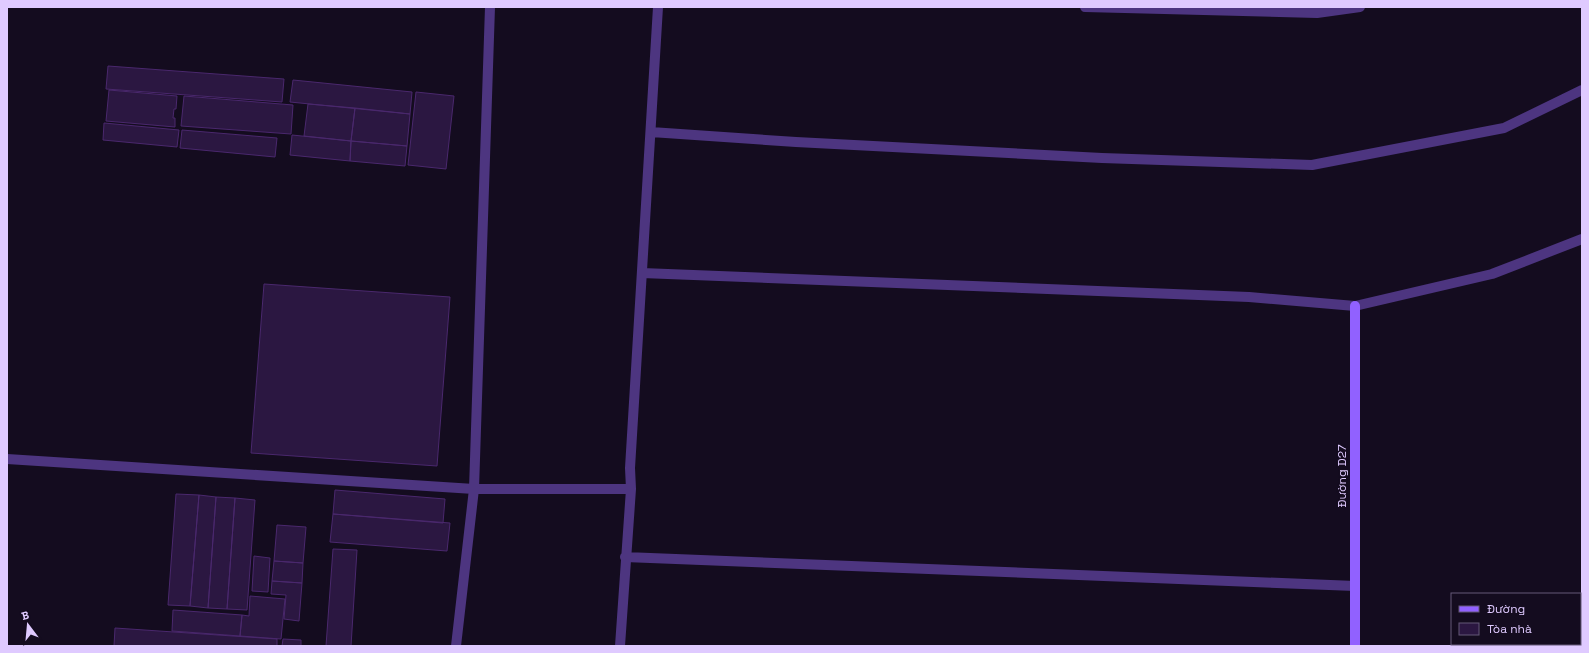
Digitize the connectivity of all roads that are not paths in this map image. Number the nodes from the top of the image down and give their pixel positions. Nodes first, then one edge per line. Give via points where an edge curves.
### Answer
1 (490, 7) edge
2 (658, 7) edge
3 (1085, 7) edge
4 (1360, 7) edge
5 (1582, 90) edge
6 (651, 132) junction
7 (1582, 239) edge
8 (642, 273) junction
9 (1354, 306) junction
10 (7, 459) edge
11 (474, 489) junction
12 (630, 490) junction
13 (625, 557) junction
14 (1355, 586) junction
15 (456, 646) edge
16 (620, 646) edge
17 (1355, 646) edge

1 - 11 street
2 - 6 street
3 - 4 street via 1302,13
5 - 6 street via 1504,128 1312,165 1102,158 803,143
6 - 8 street
7 - 9 street via 1492,274
8 - 9 street via 1249,297
8 - 12 street
9 - 14 street, Đường D27
10 - 11 street
11 - 12 street
11 - 15 street
12 - 13 street
13 - 14 street
13 - 16 street
14 - 17 street, Đường D27

